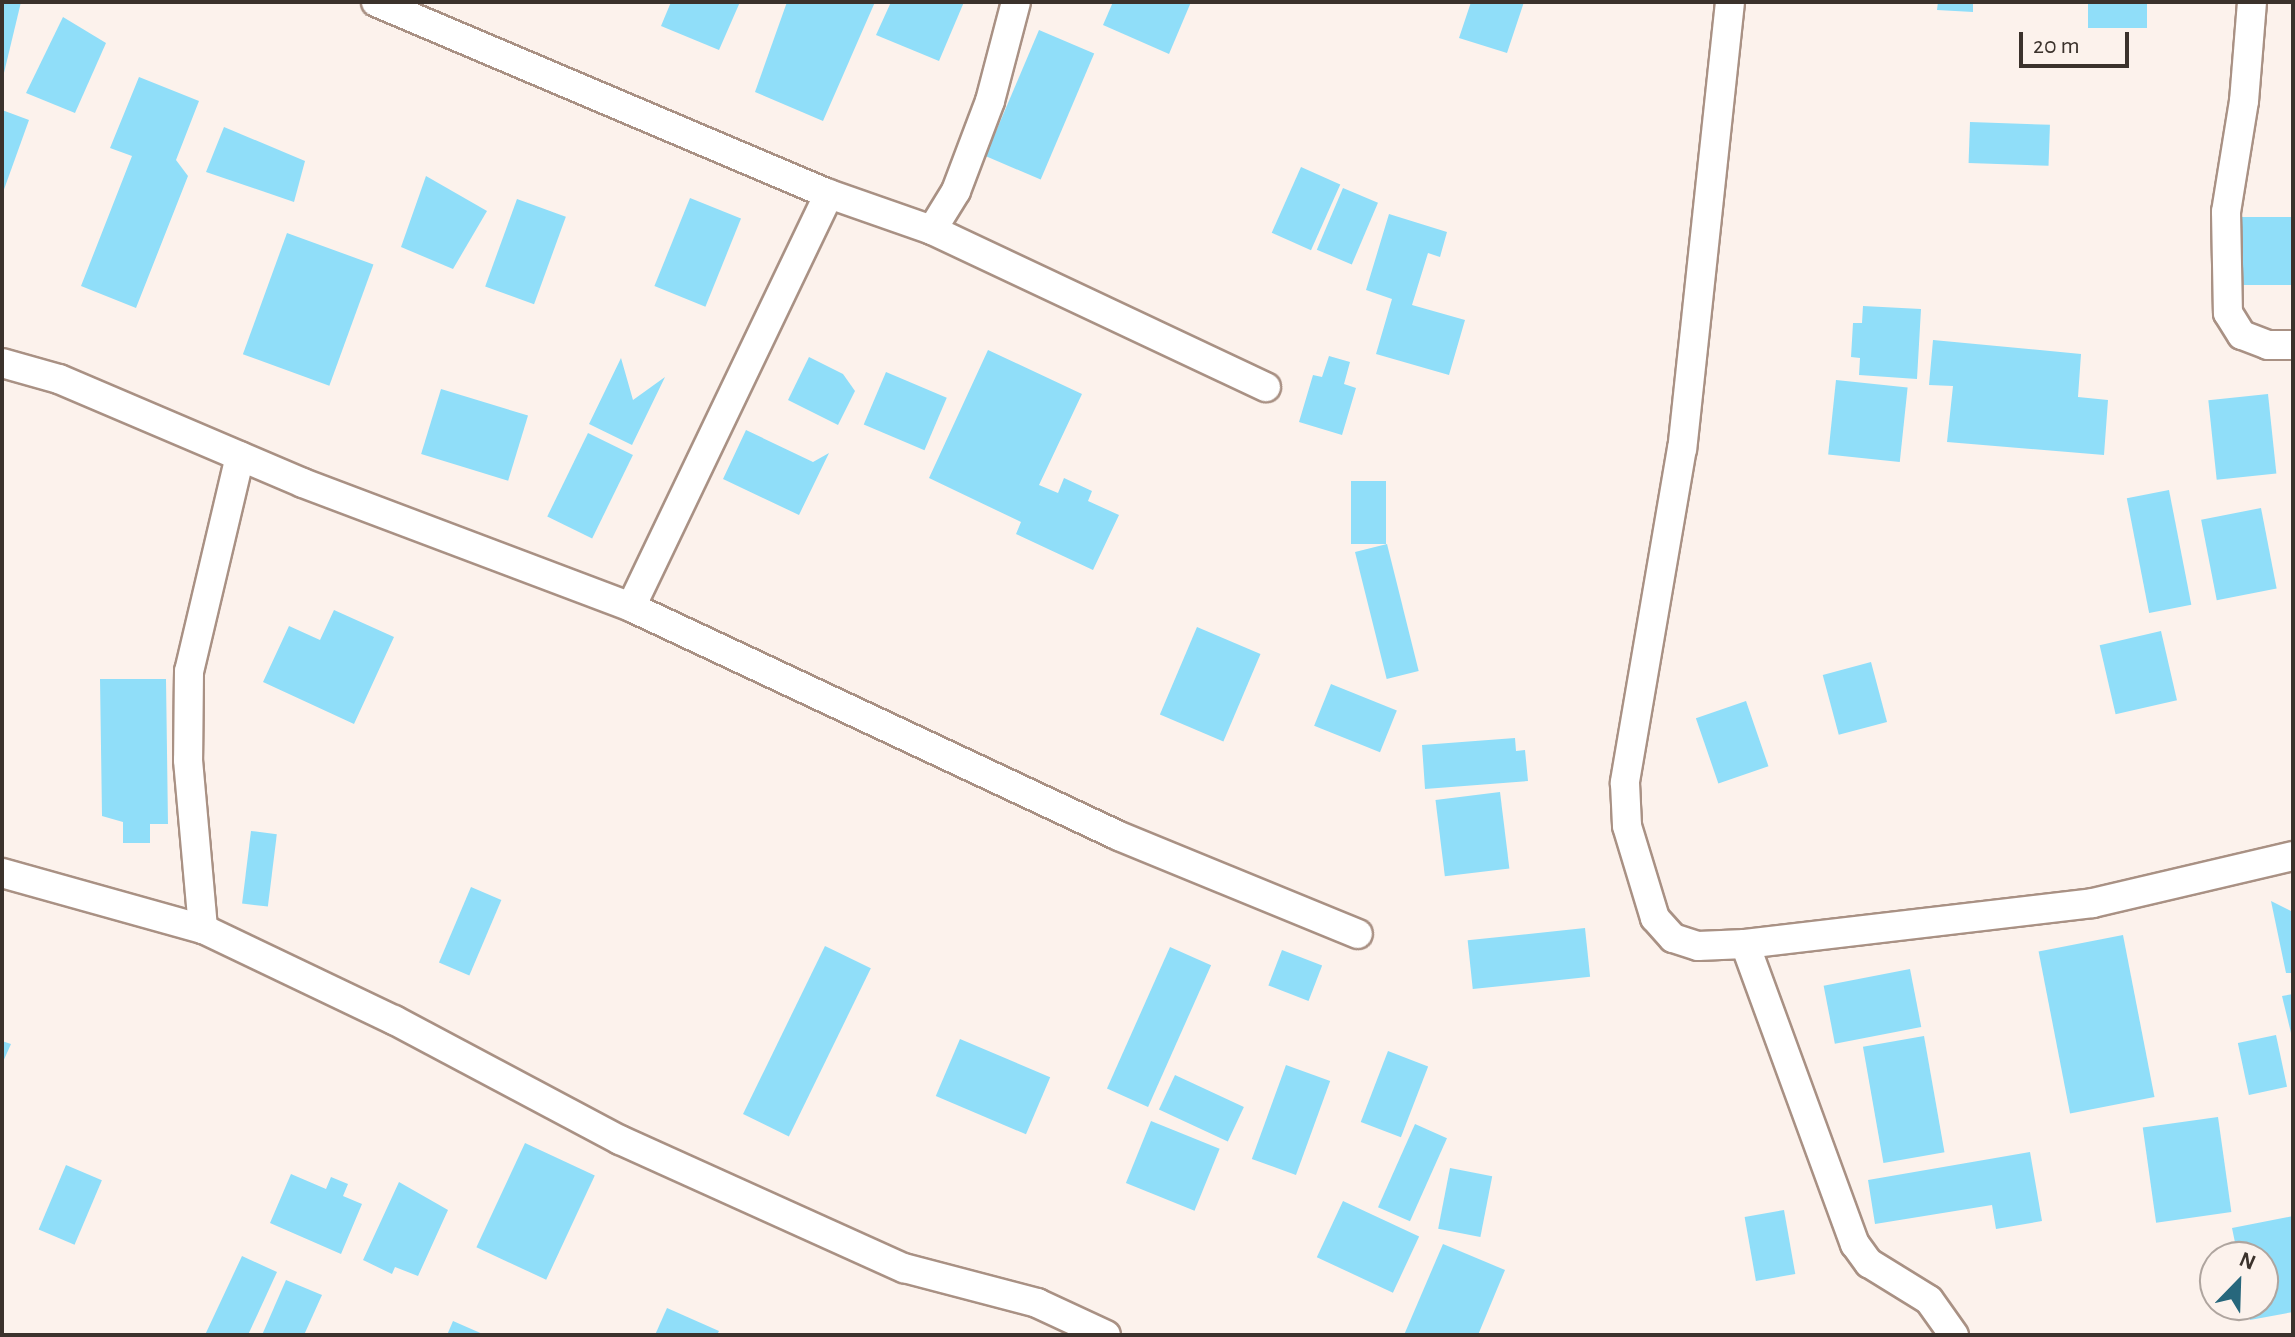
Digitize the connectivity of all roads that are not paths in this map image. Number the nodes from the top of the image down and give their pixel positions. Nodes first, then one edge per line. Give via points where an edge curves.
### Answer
1 (376, 2) edge
2 (1016, 2) edge
3 (1730, 2) edge
4 (2252, 2) edge
5 (829, 194) junction
6 (932, 230) junction
7 (2293, 345) edge
8 (2, 363) edge
9 (1266, 387) dead end
10 (240, 456) junction
11 (631, 607) junction
12 (2293, 856) edge
13 (2, 873) edge
14 (203, 929) junction
15 (1358, 934) dead end
16 (1745, 944) junction
17 (1106, 1335) edge
18 (1954, 1335) edge

1 - 5 street
2 - 6 street via 990,101 956,191
3 - 16 street via 1682,448 1625,783 1627,826 1655,918 1673,938 1698,946
4 - 7 street via 2244,101 2226,212 2228,313 2242,335 2268,345
5 - 6 street
5 - 11 street
6 - 9 street
8 - 10 street via 59,379
10 - 11 street
10 - 14 street via 189,671 188,760
11 - 15 street via 1119,836
12 - 16 street via 2093,903
13 - 14 street
14 - 17 street via 394,1020 620,1140 904,1268 1037,1303
16 - 18 street via 1855,1244 1869,1263 1929,1300

